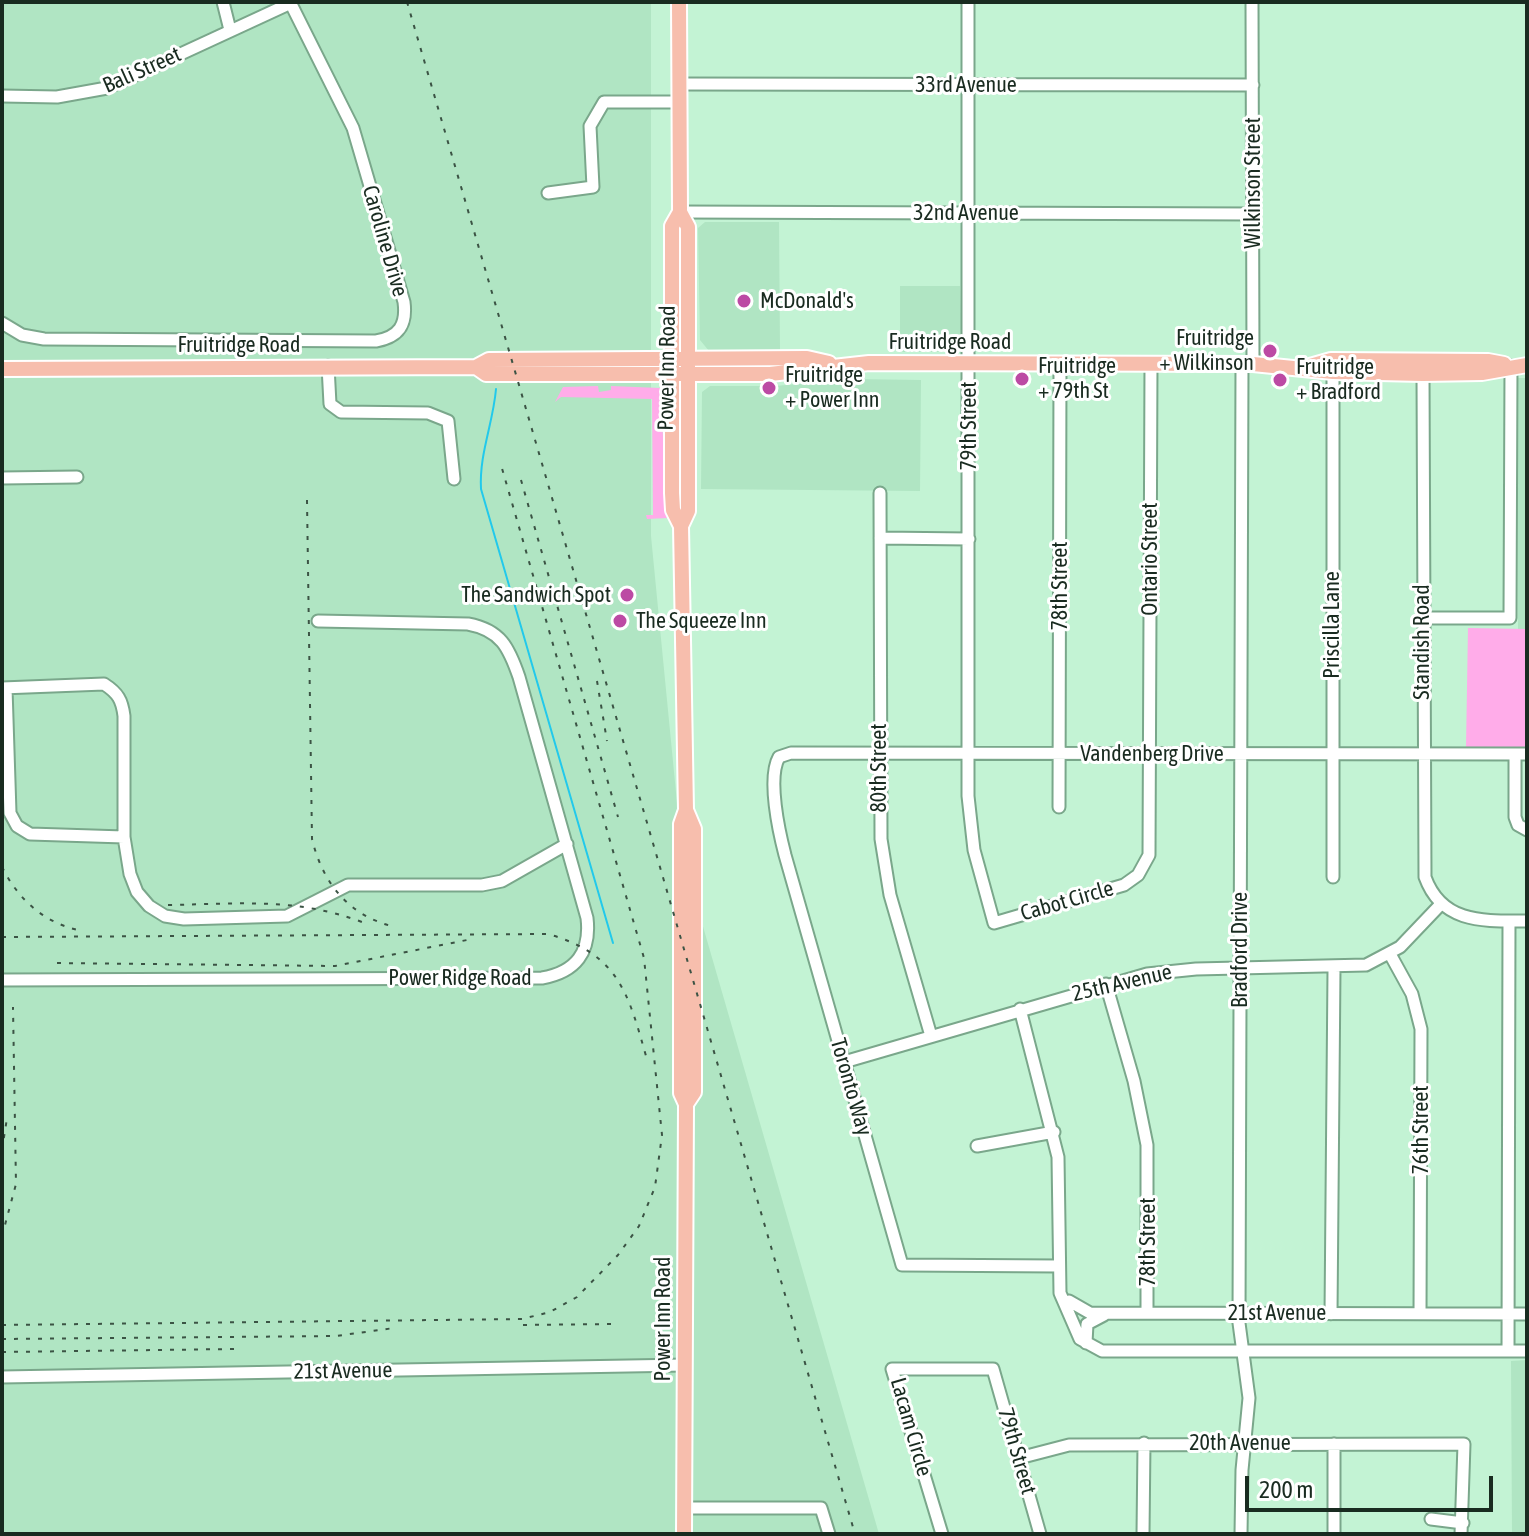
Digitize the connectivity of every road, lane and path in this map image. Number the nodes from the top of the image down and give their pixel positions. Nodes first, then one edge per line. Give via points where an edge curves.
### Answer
1 (223, 2) edge
2 (290, 2) edge
3 (679, 2) edge
4 (968, 2) edge
5 (1252, 2) edge
6 (230, 30) junction
7 (679, 84) junction
8 (968, 85) junction
9 (1253, 85) junction
10 (2, 96) edge
11 (679, 102) junction
12 (548, 193) dead end
13 (680, 212) junction
14 (968, 213) junction
15 (1253, 214) junction
16 (2, 323) edge
17 (969, 364) junction
18 (1060, 364) junction
19 (1151, 364) junction
20 (1248, 364) junction
21 (1527, 365) edge
22 (328, 366) junction
23 (1511, 366) junction
24 (671, 367) junction
25 (689, 367) junction
26 (1306, 367) junction
27 (2, 369) edge
28 (1333, 372) junction
29 (1423, 374) junction
30 (77, 477) dead end
31 (2, 478) edge
32 (454, 479) dead end
33 (880, 493) dead end
34 (681, 526) junction
35 (880, 538) junction
36 (969, 539) junction
37 (1422, 618) junction
38 (318, 621) dead end
39 (4, 688) edge
40 (879, 753) junction
41 (968, 753) junction
42 (1060, 754) junction
43 (1149, 754) junction
44 (1241, 754) junction
45 (1333, 754) junction
46 (1423, 754) junction
47 (1521, 754) edge
48 (779, 757) joint
49 (1059, 807) dead end
50 (1527, 830) edge
51 (124, 837) junction
52 (567, 844) junction
53 (1333, 877) dead end
54 (1441, 904) junction
55 (1509, 921) junction
56 (1527, 921) edge
57 (1390, 954) junction
58 (1240, 969) junction
59 (1334, 969) junction
60 (2, 980) edge
61 (1106, 984) junction
62 (1020, 1009) junction
63 (931, 1036) junction
64 (844, 1062) junction
65 (1054, 1132) junction
66 (977, 1146) dead end
67 (1058, 1266) junction
68 (1059, 1287) junction
69 (1112, 1313) junction
70 (1147, 1313) junction
71 (1240, 1313) junction
72 (1331, 1314) junction
73 (1420, 1314) junction
74 (1509, 1314) junction
75 (1527, 1314) edge
76 (1086, 1345) junction
77 (1244, 1350) junction
78 (1508, 1350) junction
79 (1527, 1351) edge
80 (685, 1365) junction
81 (993, 1369) joint
82 (2, 1377) edge
83 (1144, 1443) junction
84 (1246, 1443) junction
85 (1334, 1444) junction
86 (1019, 1458) junction
87 (684, 1508) junction
88 (1431, 1519) dead end
89 (1462, 1529) edge
90 (684, 1534) edge
91 (829, 1534) edge
92 (942, 1534) edge
93 (1040, 1534) edge
94 (1143, 1534) edge
95 (1241, 1534) edge
96 (1334, 1534) edge

1 - 6 street
2 - 6 street, Bali Street
2 - 16 street, Caroline Drive via 353,128 404,302 401,329 376,341 44,339 22,335
3 - 7 main road, Power Inn Road
4 - 8 street, 79th Street
5 - 9 street, Wilkinson Street
6 - 10 street, Bali Street via 107,88 57,97
7 - 8 street, 33rd Avenue
7 - 11 main road, Power Inn Road
8 - 9 street, 33rd Avenue
8 - 14 street, 79th Street
9 - 15 street, Wilkinson Street
11 - 12 street via 604,102 590,126 593,187
11 - 13 main road, Power Inn Road
13 - 14 street, 32nd Avenue
13 - 24 main road, Power Inn Road via 672,226
13 - 25 main road, Power Inn Road via 688,227
14 - 15 street, 32nd Avenue
14 - 17 street, 79th Street
15 - 20 street, Wilkinson Street
17 - 18 main road, Fruitridge Road
17 - 25 main road, Fruitridge Road via 834,364 807,358
17 - 36 street, 79th Street
18 - 19 main road, Fruitridge Road
18 - 42 street, 78th Street
19 - 20 main road, Fruitridge Road
19 - 43 street, Ontario Street
20 - 26 main road, Fruitridge Road
20 - 44 street, Bradford Drive
21 - 23 main road, Fruitridge Road
22 - 24 main road, Fruitridge Road via 476,367 489,360
22 - 27 main road, Fruitridge Road
22 - 32 street via 330,404 341,412 428,413 448,421
23 - 26 main road, Fruitridge Road via 1488,361 1331,360
23 - 29 main road, Fruitridge Road via 1482,373
23 - 37 street via 1510,618
24 - 25 main road, Fruitridge Road
24 - 34 main road, Power Inn Road via 673,510
25 - 34 main road, Power Inn Road via 688,511
26 - 28 main road, Fruitridge Road
28 - 29 main road, Fruitridge Road
28 - 45 street, Priscilla Lane
29 - 37 street, Standish Road
30 - 31 street
33 - 35 street, 80th Street
34 - 80 main road, Power Inn Road
35 - 36 street
35 - 40 street, 80th Street
36 - 41 street, 79th Street
37 - 46 street, Standish Road
38 - 52 street, Power Ridge Road via 468,624 500,636 519,677
39 - 51 street via 10,813 17,826 30,834
39 - 51 street via 104,684 115,691 124,716
40 - 41 street, Vandenberg Drive
40 - 48 street, Vandenberg Drive
40 - 63 street, 80th Street via 885,867
41 - 42 street, Vandenberg Drive
41 - 43 street, Cabot Circle via 974,850 994,923 1124,885 1138,875 1149,849
42 - 43 street, Vandenberg Drive
42 - 49 street, 78th Street
43 - 44 street, Vandenberg Drive
44 - 45 street, Vandenberg Drive
44 - 58 street, Bradford Drive
45 - 46 street, Vandenberg Drive
45 - 53 street, Priscilla Lane
46 - 47 street, Vandenberg Drive
46 - 54 street, Standish Road via 1423,867
47 - 50 street via 1515,817
48 - 64 street, Toronto Way via 774,767 780,835
51 - 52 street via 137,892 165,916 184,919 287,916 348,885 482,885 502,881
52 - 60 street, Power Ridge Road via 589,936 585,952 559,975
54 - 55 street via 1465,918
54 - 57 street, 25th Avenue
55 - 56 street
55 - 74 street
57 - 59 street, 25th Avenue via 1366,965
57 - 73 street, 76th Street via 1412,994 1421,1029
58 - 59 street, 25th Avenue
58 - 61 street, 25th Avenue via 1171,971
58 - 71 street, Bradford Drive
59 - 72 street
61 - 62 street, 25th Avenue
61 - 70 street, 78th Street via 1147,1145
62 - 63 street, 25th Avenue
62 - 65 street
63 - 64 street, 25th Avenue
64 - 67 street, Toronto Way via 902,1265
65 - 66 street
65 - 67 street
67 - 68 street
68 - 69 street, 21st Avenue via 1081,1311
68 - 76 street
69 - 70 street, 21st Avenue
69 - 76 street via 1087,1324
70 - 71 street, 21st Avenue
71 - 72 street, 21st Avenue
71 - 77 street, Bradford Drive
72 - 73 street, 21st Avenue
73 - 74 street, 21st Avenue
74 - 75 street, 21st Avenue
74 - 78 street
76 - 77 street, 21st Avenue via 1112,1351
77 - 78 street, 21st Avenue
77 - 84 street, Bradford Drive
78 - 79 street, 21st Avenue
80 - 82 street, 21st Avenue
80 - 87 main road, Power Inn Road
81 - 86 street, 79th Street
81 - 92 street, Lacam Circle via 892,1369
83 - 84 street, 20th Avenue
83 - 86 street, 20th Avenue via 1069,1445
83 - 94 street
84 - 85 street, 20th Avenue
84 - 95 street, Bradford Drive
85 - 89 street, 20th Avenue via 1462,1444
85 - 96 street
86 - 93 street, 79th Street
87 - 90 main road, Power Inn Road
87 - 91 street via 821,1508
88 - 89 street

